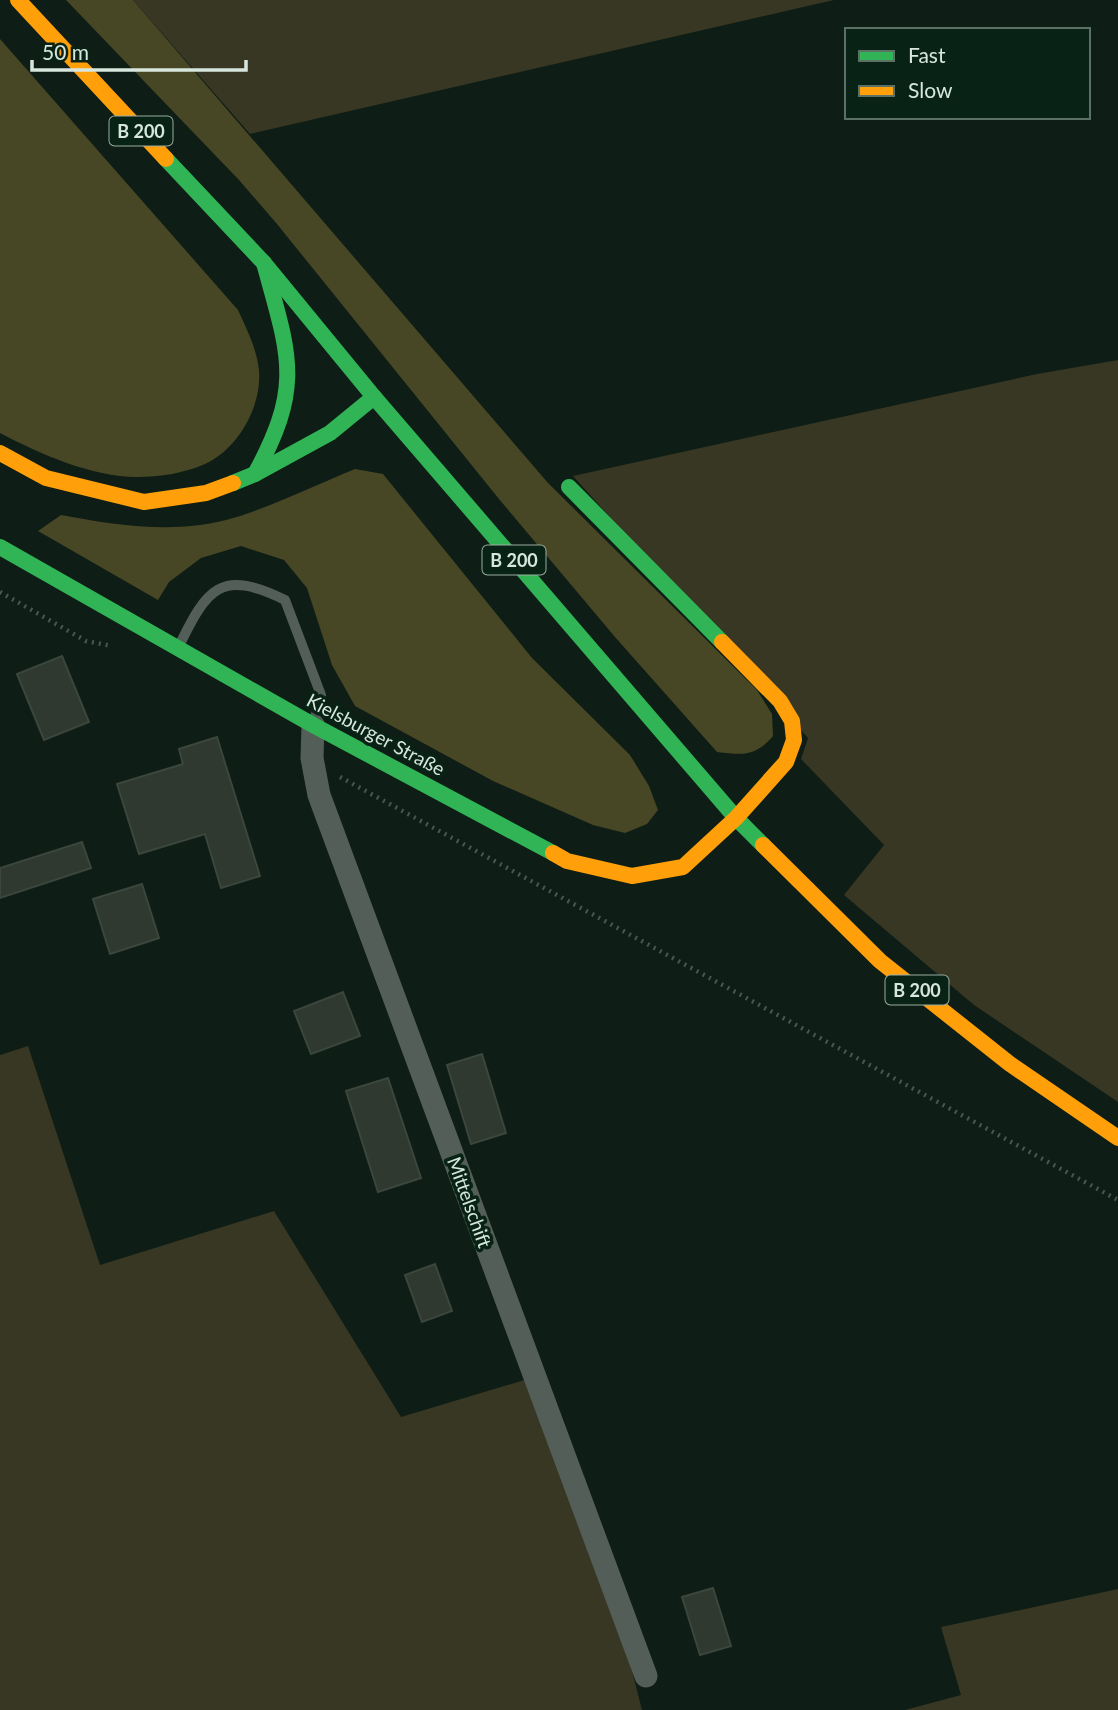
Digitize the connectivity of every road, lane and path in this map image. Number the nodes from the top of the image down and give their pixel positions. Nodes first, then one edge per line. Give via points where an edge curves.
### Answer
1 (18, 0) edge
2 (264, 262) junction
3 (374, 397) junction
4 (0, 453) edge
5 (255, 474) junction
6 (569, 487) dead end
7 (0, 547) edge
8 (0, 592) edge
9 (179, 647) junction
10 (122, 649) dead end
11 (313, 725) junction
12 (312, 758) junction
13 (736, 818) junction
14 (1118, 1138) edge
15 (1118, 1200) edge
16 (646, 1676) dead end

1 - 2 main road, B 200
2 - 3 main road, B 200
2 - 5 main road via 289,372 273,443
3 - 5 main road via 330,433
3 - 13 main road, B 200
4 - 5 main road via 46,478 144,502 206,493
6 - 13 main road, Kielsburger Straße via 780,701 792,721 794,740 786,762
7 - 9 main road, Kielsburger Straße
8 - 10 path via 86,641
9 - 11 main road, Kielsburger Straße
9 - 11 lane via 198,607 216,589 262,589 285,600 321,695
11 - 12 street, Mittelschift
11 - 13 main road, Kielsburger Straße via 567,861 632,876 683,867
12 - 15 path
12 - 16 street, Mittelschift via 319,795
13 - 14 main road, B 200 via 880,961 1010,1064

